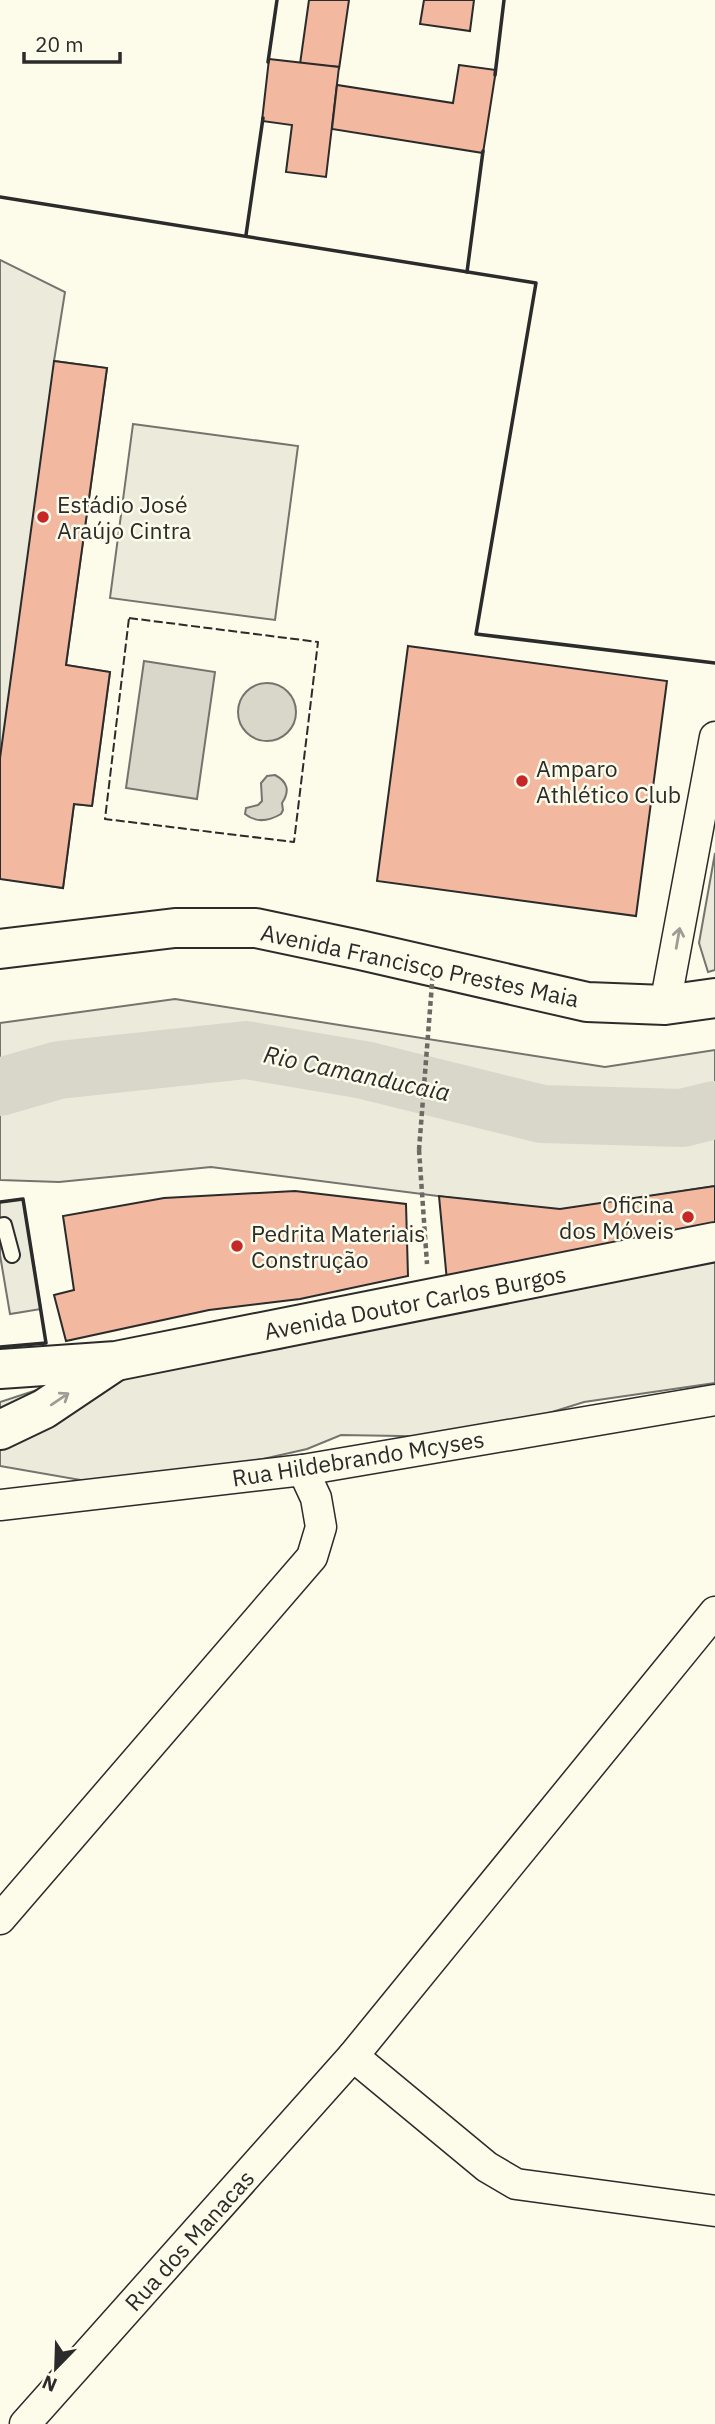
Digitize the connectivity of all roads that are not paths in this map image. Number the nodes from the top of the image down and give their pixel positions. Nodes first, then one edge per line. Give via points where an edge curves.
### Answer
1 (715, 737) edge
2 (0, 949) edge
3 (715, 998) edge
4 (665, 1005) junction
5 (0, 1226) edge
6 (715, 1242) edge
7 (12, 1255) dead end
8 (116, 1361) junction
9 (0, 1369) edge
10 (715, 1400) edge
11 (0, 1430) edge
12 (303, 1470) junction
13 (0, 1505) edge
14 (715, 1612) edge
15 (0, 1919) edge
16 (353, 2056) junction
17 (715, 2211) edge
18 (25, 2424) edge

4 -> 1 street
2 - 4 main road, Avenida Francisco Prestes Maia via 175,928 256,928 587,1002
3 - 4 main road, Avenida Francisco Prestes Maia
5 - 7 lane via 4,1225
6 - 8 main road, Avenida Doutor Carlos Burgos
8 - 9 main road, Avenida Doutor Carlos Burgos
11 -> 8 main road, Avenida Doutor Carlos Burgos via 44,1409
10 - 12 street, Rua Hildebrando Mcyses
12 - 13 street, Rua Hildebrando Mcyses
12 - 15 street via 316,1498 321,1527 312,1557
14 - 16 street, Rua dos Manacas
16 - 17 street via 487,2167 516,2184
16 - 18 street, Rua dos Manacas

